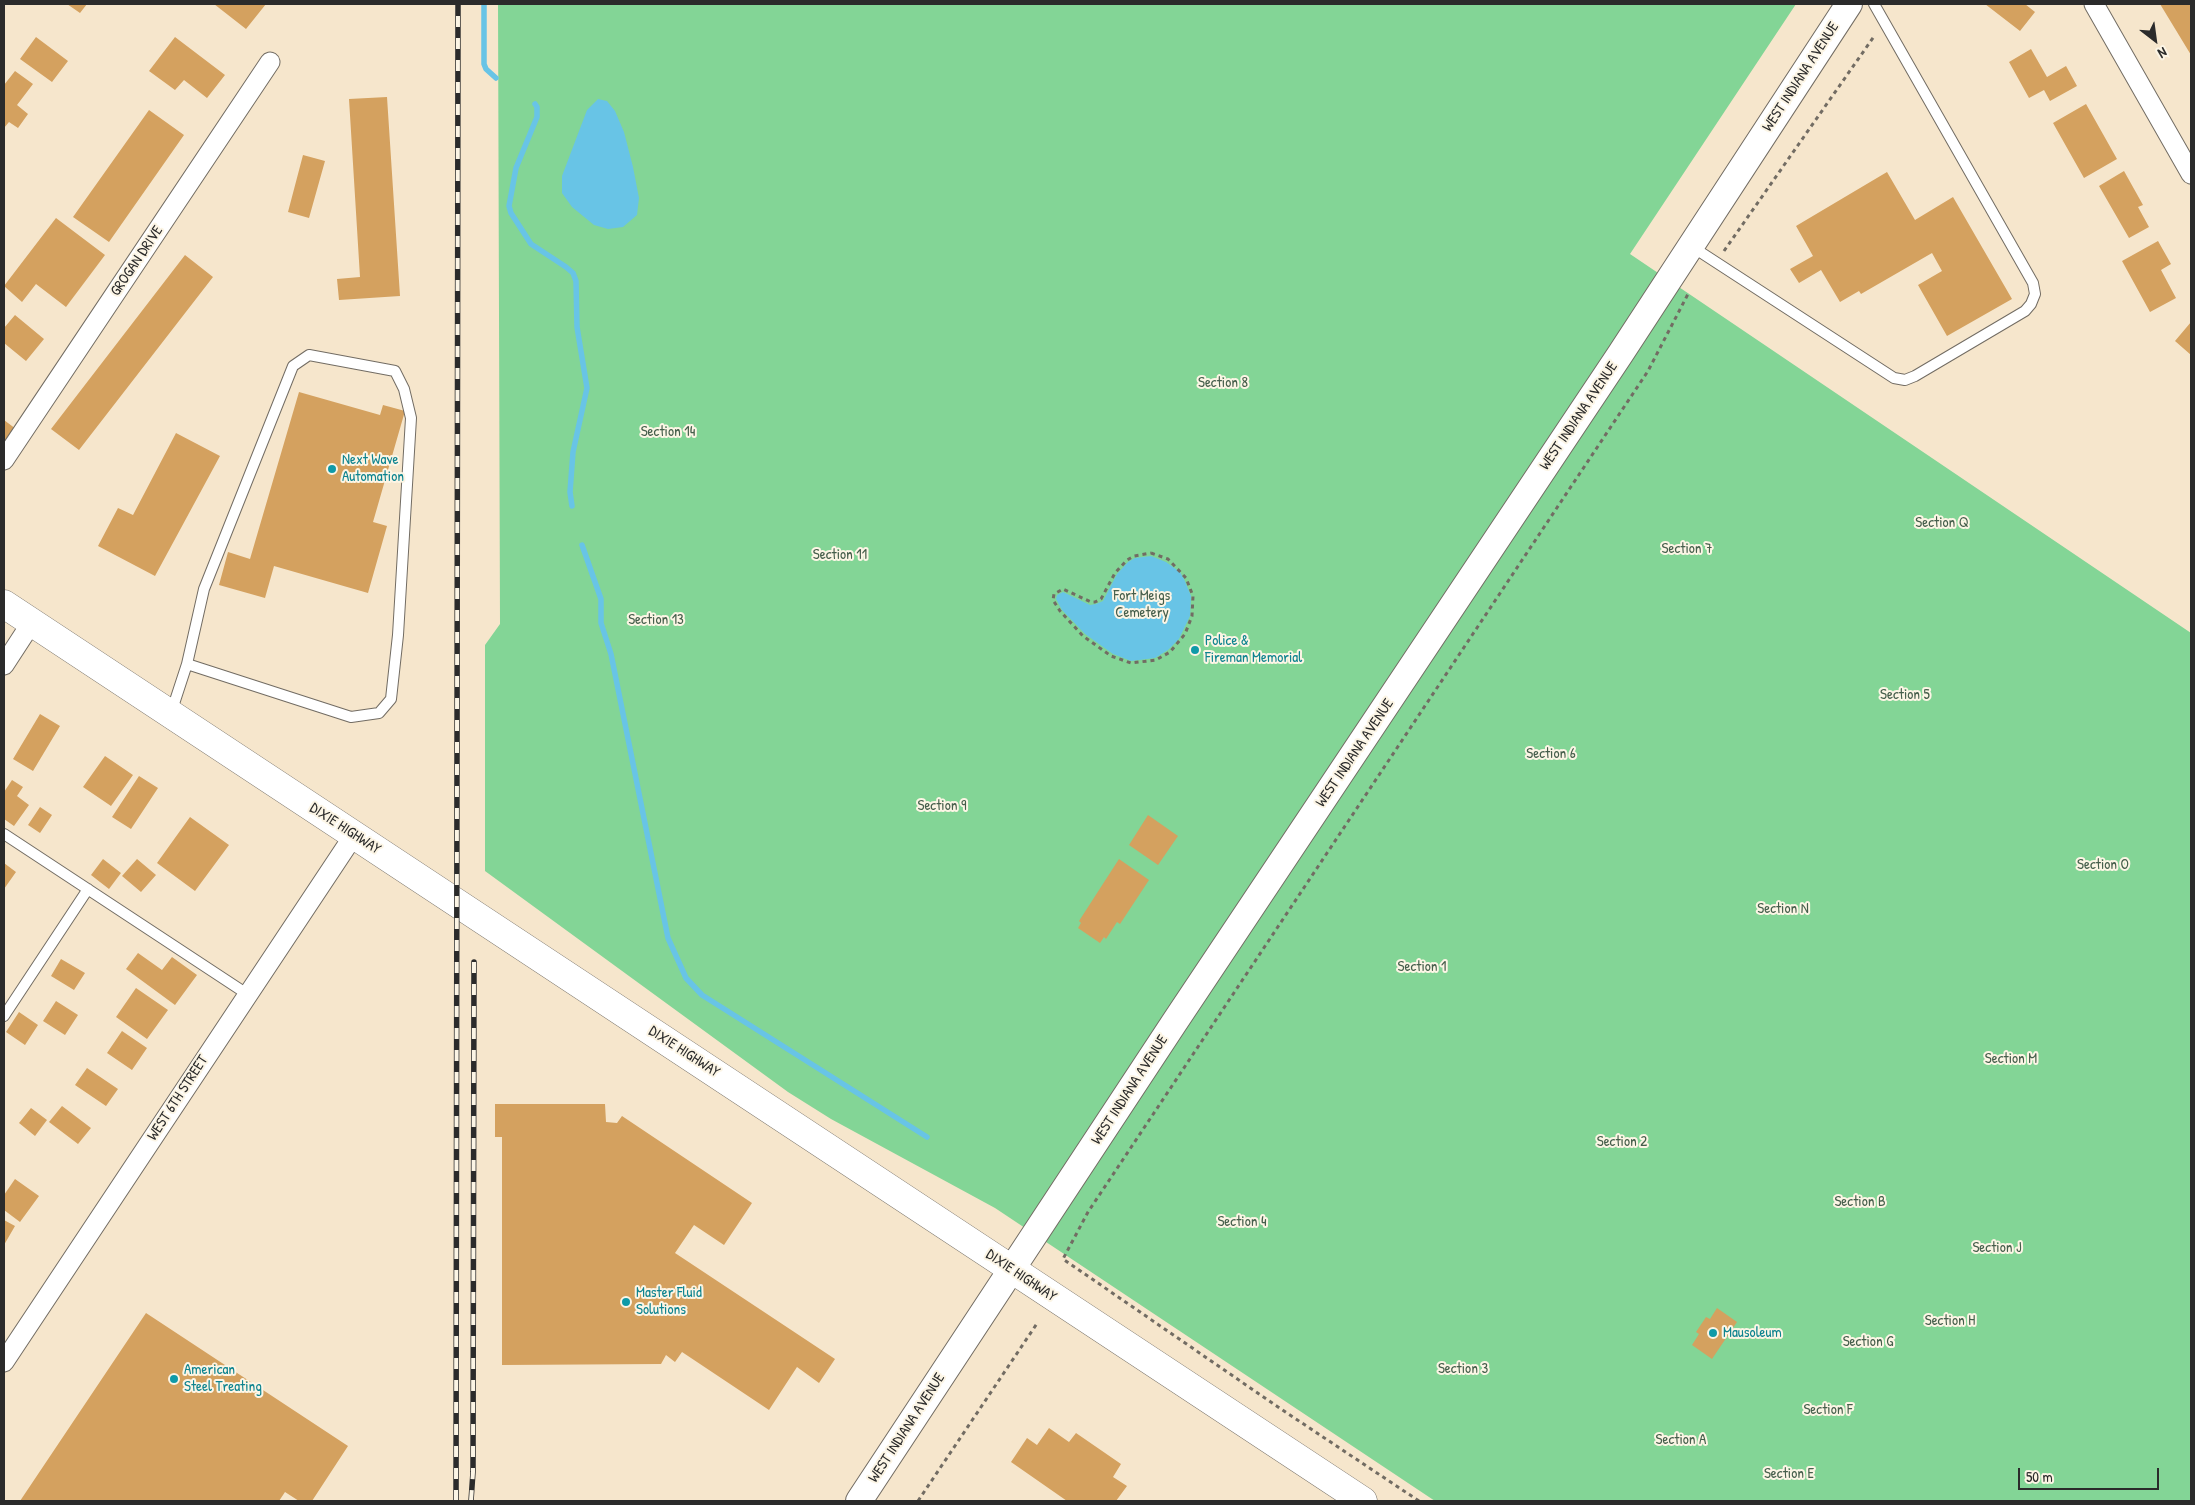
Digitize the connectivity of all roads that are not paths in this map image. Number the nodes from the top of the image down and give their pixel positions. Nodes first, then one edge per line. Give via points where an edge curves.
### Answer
1 (1848, 4) edge
2 (1874, 4) edge
3 (2094, 4) edge
4 (270, 62) dead end
5 (2191, 174) edge
6 (1691, 246) junction
7 (4, 460) edge
8 (4, 604) edge
9 (32, 622) junction
10 (187, 664) junction
11 (4, 665) edge
12 (171, 714) junction
13 (4, 834) edge
14 (354, 835) junction
15 (88, 889) junction
16 (247, 994) junction
17 (4, 1016) edge
18 (1012, 1270) junction
19 (4, 1362) edge
20 (859, 1501) edge
21 (1363, 1501) edge

1 - 6 main road, WEST INDIANA AVENUE
2 - 6 lane via 2033,283 2035,294 2031,304 2025,311 1905,380 1886,374
3 - 5 street
4 - 7 street, GROGAN DRIVE
6 - 18 main road, WEST INDIANA AVENUE
8 - 9 main road, DIXIE HIGHWAY
9 - 11 street
9 - 12 main road, DIXIE HIGHWAY
10 - 10 lane via 204,589 293,366 308,355 395,371 404,389 411,418 391,699 379,713 351,717
10 - 12 lane
12 - 14 main road, DIXIE HIGHWAY
13 - 15 lane
14 - 16 street, WEST 6TH STREET
14 - 18 main road, DIXIE HIGHWAY
15 - 16 lane
15 - 17 lane
16 - 19 street, WEST 6TH STREET
18 - 20 main road, WEST INDIANA AVENUE
18 - 21 main road, DIXIE HIGHWAY

